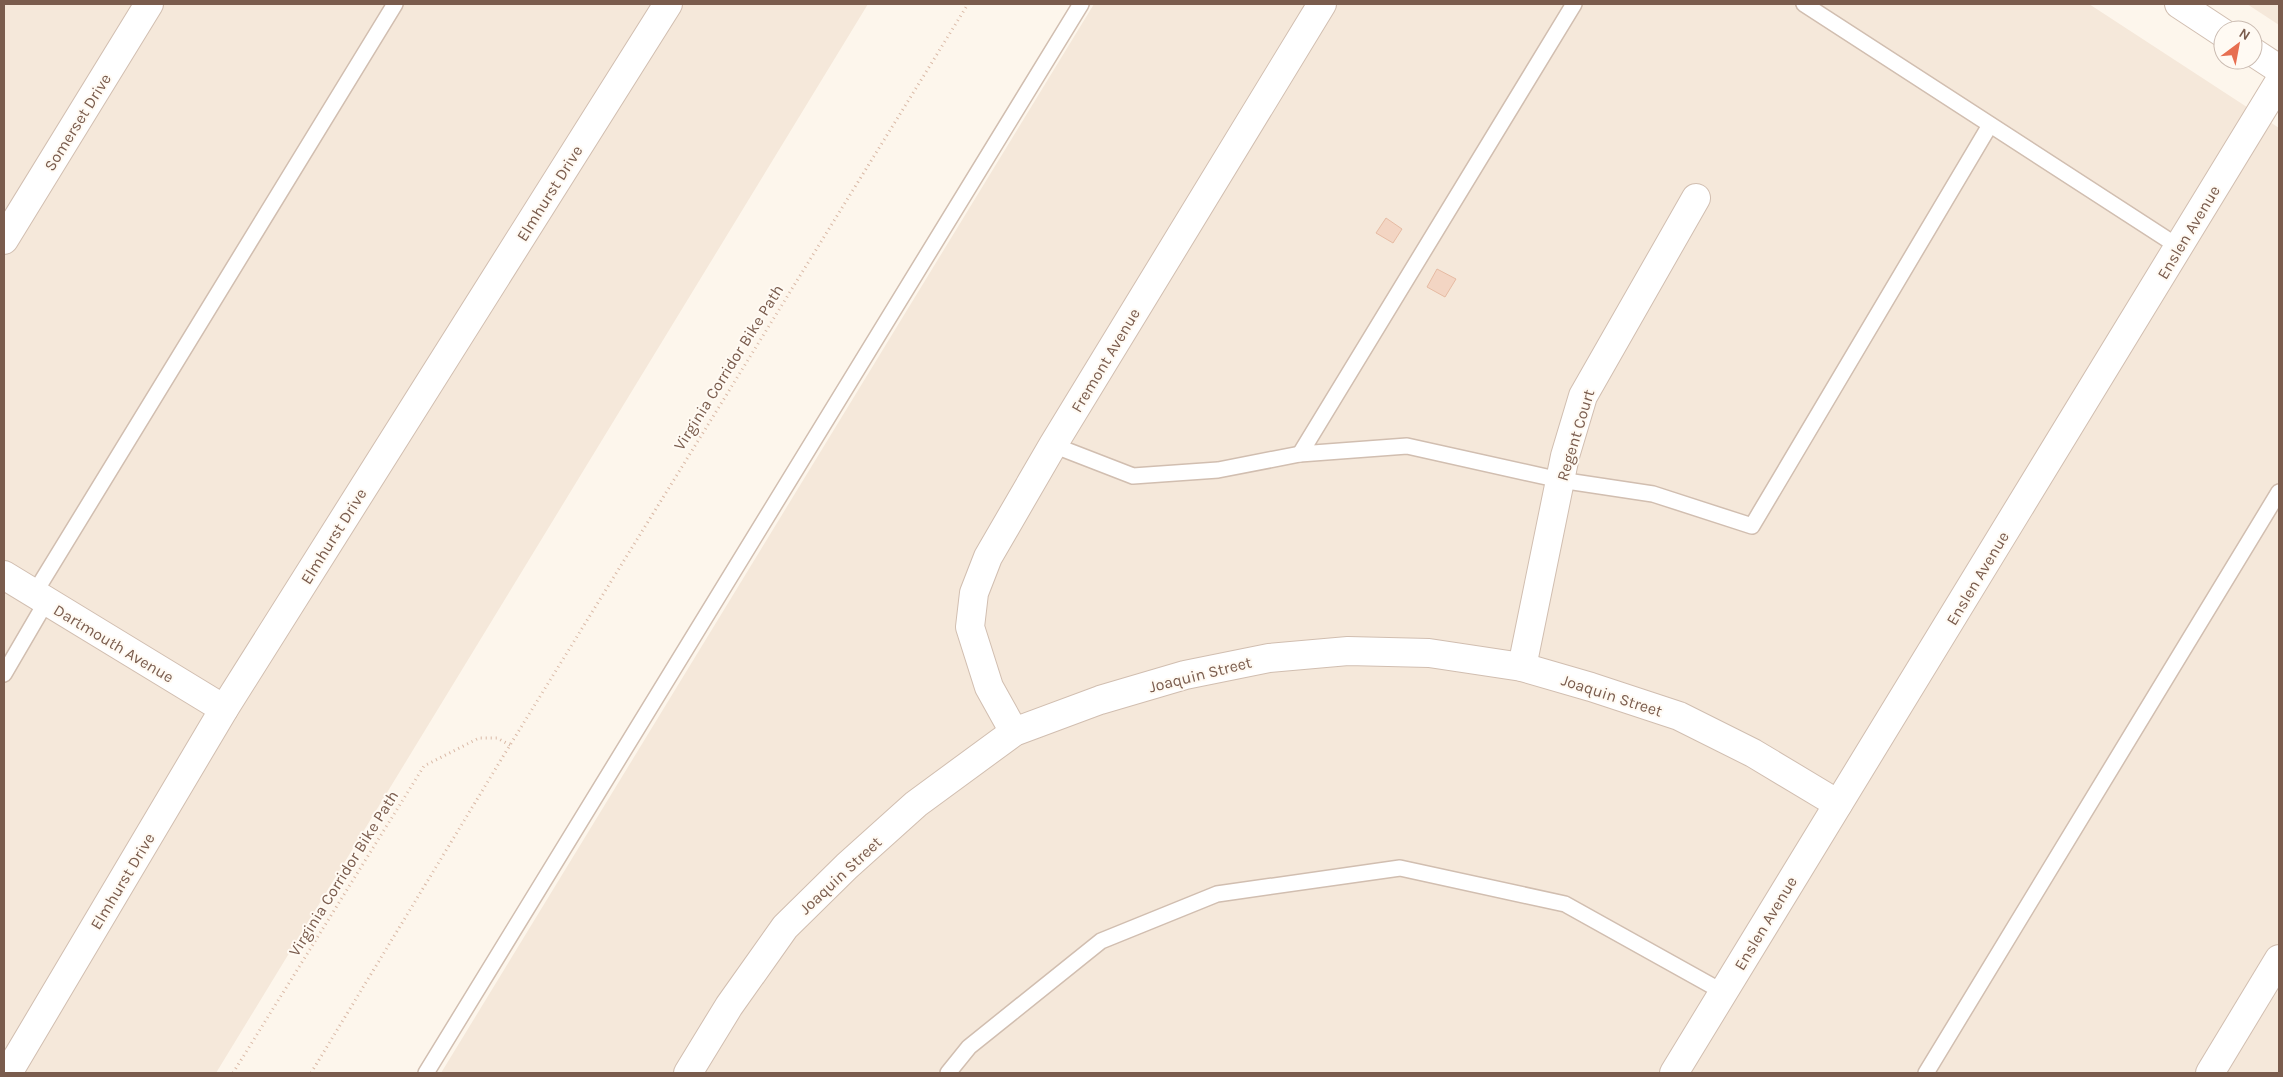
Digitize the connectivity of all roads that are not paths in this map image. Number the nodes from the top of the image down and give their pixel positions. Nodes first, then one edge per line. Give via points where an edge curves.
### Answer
1 (149, 4) edge
2 (395, 4) edge
3 (668, 4) edge
4 (1081, 4) edge
5 (1322, 4) edge
6 (1574, 4) edge
7 (1804, 4) edge
8 (2179, 4) edge
9 (2213, 26) edge
10 (2263, 59) edge
11 (2279, 69) edge
12 (2279, 82) edge
13 (1990, 125) junction
14 (1696, 198) dead end
15 (4, 240) edge
16 (2178, 247) junction
17 (1053, 445) junction
18 (1300, 454) junction
19 (1560, 480) junction
20 (2279, 492) edge
21 (4, 575) edge
22 (40, 598) junction
23 (1522, 667) junction
24 (4, 674) edge
25 (224, 710) junction
26 (1014, 732) junction
27 (1838, 804) junction
28 (2279, 959) edge
29 (1724, 992) junction
30 (8, 1073) edge
31 (426, 1073) edge
32 (688, 1073) edge
33 (948, 1073) edge
34 (1674, 1073) edge
35 (1926, 1073) edge
36 (2210, 1073) edge

1 - 15 street, Somerset Drive
2 - 22 lane
3 - 25 street, Elmhurst Drive
4 - 31 lane
5 - 17 street, Fremont Avenue
6 - 18 lane
7 - 13 lane
8 - 9 street
10 - 11 street
12 - 16 street, Enslen Avenue
13 - 16 lane
13 - 19 lane via 1752,526 1653,494
14 - 19 street, Regent Court via 1583,396
16 - 27 street, Enslen Avenue
17 - 18 lane via 1133,476 1218,470
17 - 26 street, Fremont Avenue via 988,557 974,593 970,627 989,687
18 - 19 lane via 1407,446
19 - 23 street, Regent Court
20 - 35 lane
21 - 22 street, Dartmouth Avenue
22 - 24 lane
22 - 25 street, Dartmouth Avenue
23 - 26 street, Joaquin Street via 1429,653 1348,651 1269,658 1186,675 1100,700
23 - 27 street, Joaquin Street via 1679,716 1753,753
25 - 30 street, Elmhurst Drive
26 - 32 street, Joaquin Street via 916,804 786,927 729,1006
27 - 29 street, Enslen Avenue
28 - 36 street
29 - 33 lane via 1565,904 1400,868 1217,894 1102,941 969,1047
29 - 34 street, Enslen Avenue

